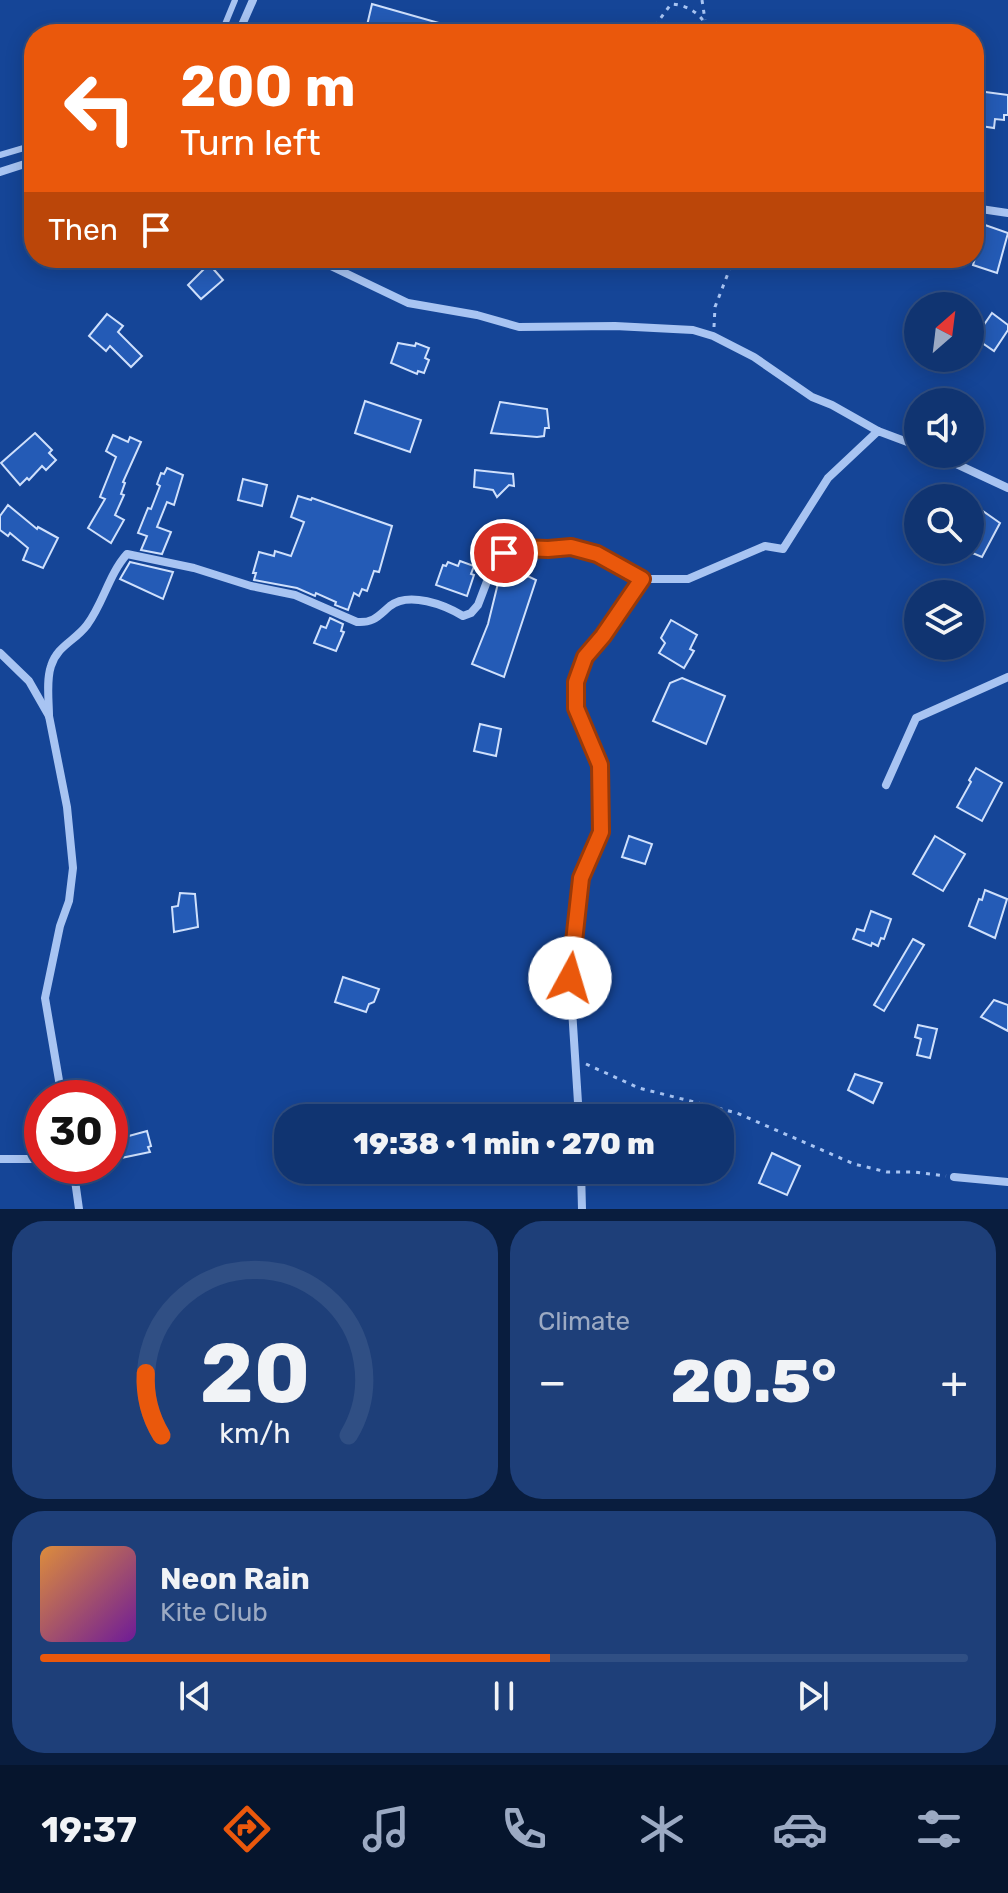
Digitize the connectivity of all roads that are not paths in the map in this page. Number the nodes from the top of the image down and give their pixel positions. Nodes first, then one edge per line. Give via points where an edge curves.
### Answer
1 (235, 0) edge
2 (253, 0) edge
3 (225, 24) edge
4 (242, 24) edge
5 (24, 148) edge
6 (0, 155) edge
7 (24, 164) edge
8 (0, 172) edge
9 (984, 209) edge
10 (1008, 213) edge
11 (335, 268) edge
12 (878, 431) junction
13 (904, 441) edge
14 (965, 468) edge
15 (1008, 488) edge
16 (642, 579) junction
17 (0, 653) edge
18 (1008, 677) edge
19 (49, 716) junction
20 (886, 785) dead end
21 (59, 1080) edge
22 (578, 1104) edge
23 (0, 1159) edge
24 (24, 1159) edge
25 (954, 1177) road end
26 (1008, 1182) edge
27 (76, 1184) edge
28 (581, 1184) edge
29 (79, 1209) edge
30 (582, 1209) edge

1 - 3 lane
2 - 4 street
5 - 6 lane
7 - 8 street
9 - 10 street
11 - 12 street via 408,303 519,327 615,326 713,336
12 - 13 street
12 - 16 street via 828,478 783,549 765,546 688,579
14 - 15 street
16 - 19 street via 597,554 571,547 521,548 494,563 471,613 463,616 430,601 399,601 368,623 295,595 127,554 87,625 55,656
16 - 22 street via 585,657 576,682 576,708 600,765 601,832 581,878 570,978
17 - 19 street via 29,681
18 - 20 street via 916,718
19 - 21 street via 73,868 45,998
23 - 24 street
25 - 26 street
27 - 29 street
28 - 30 street

